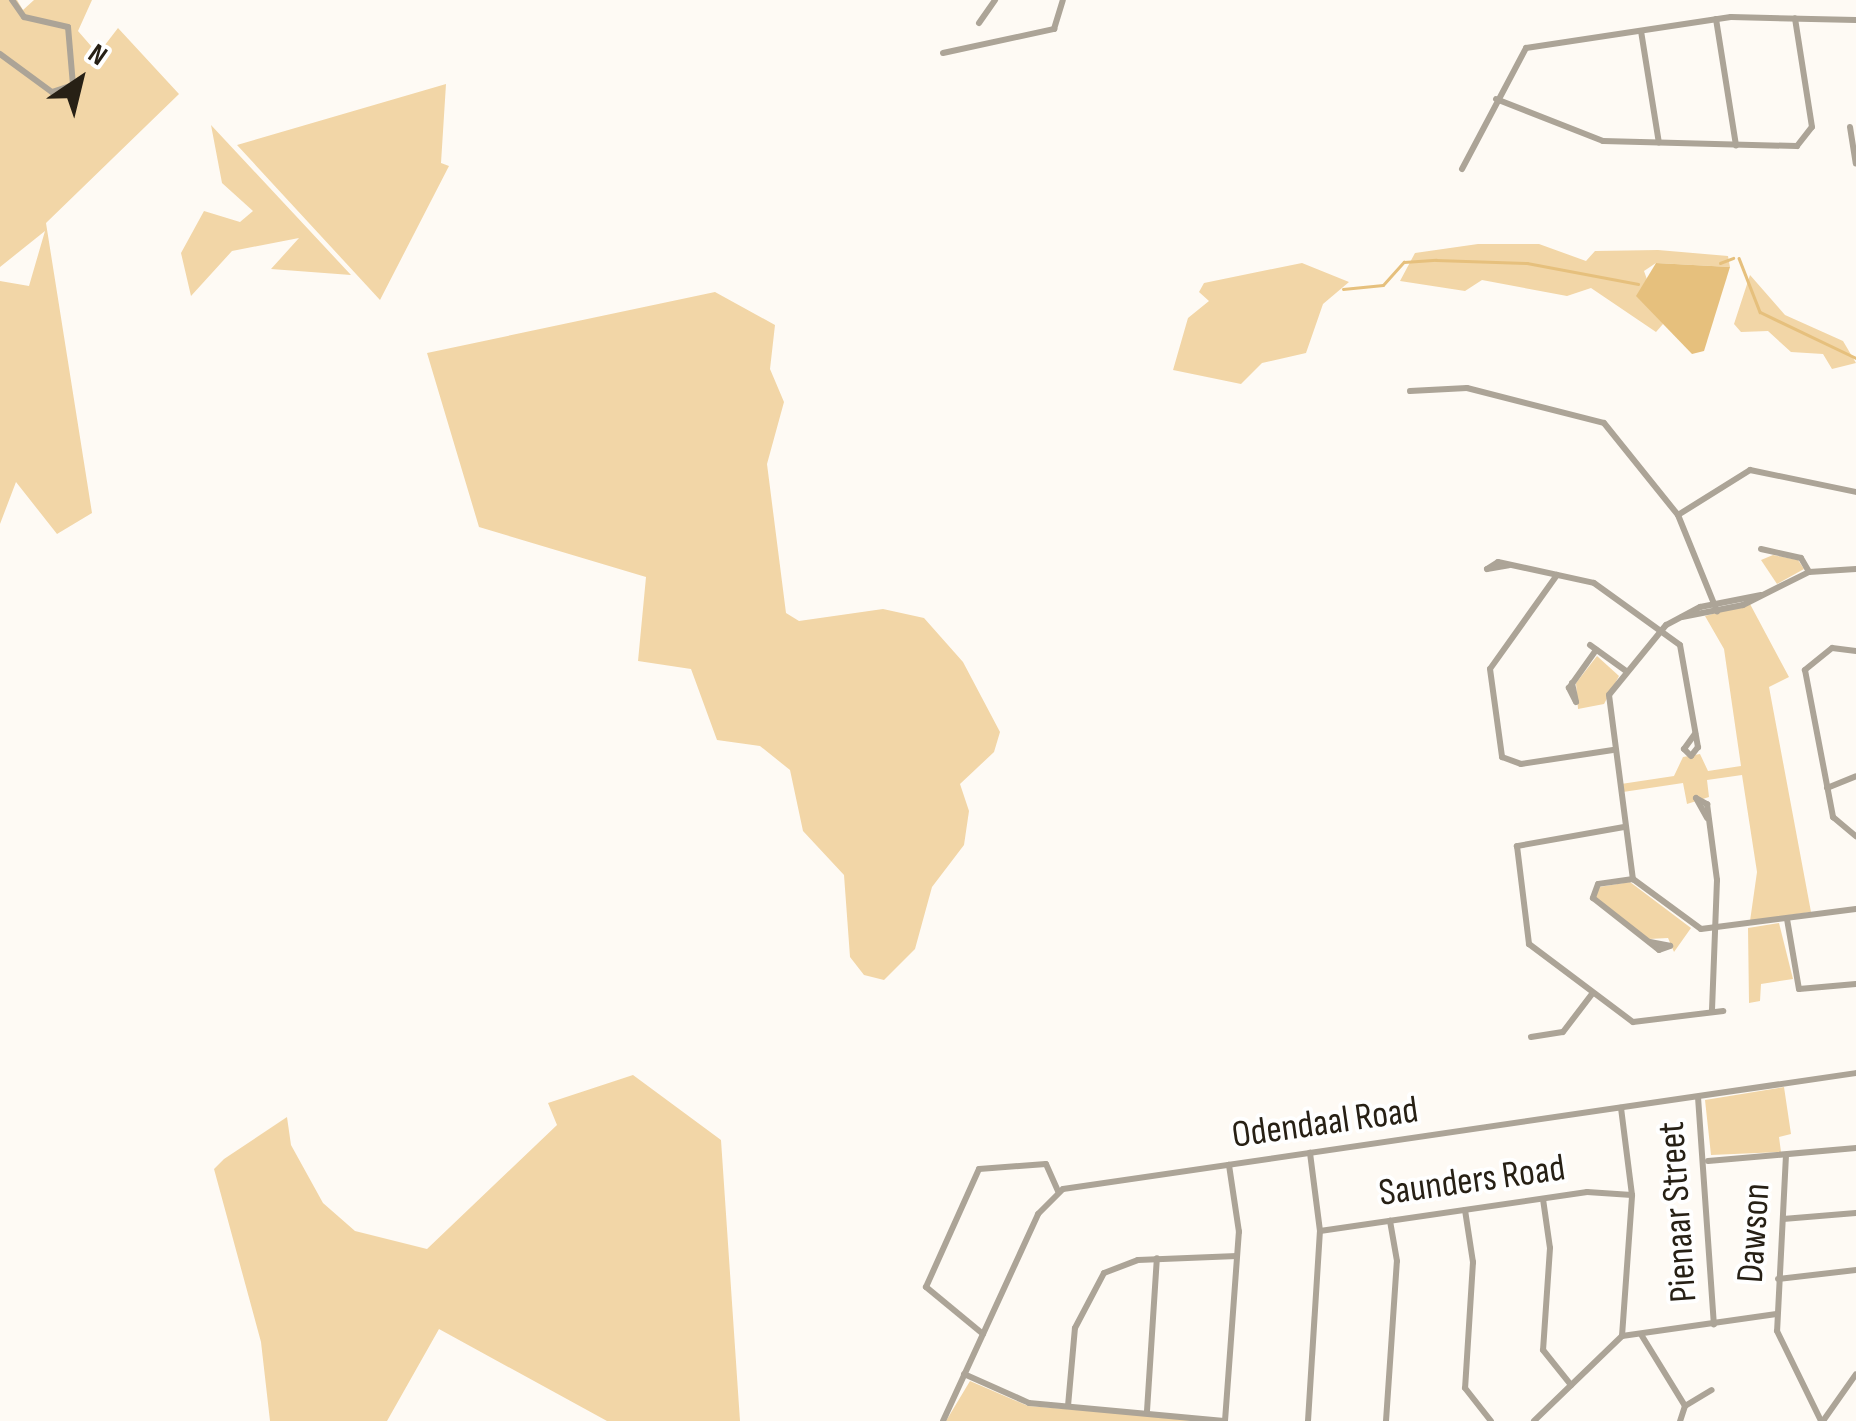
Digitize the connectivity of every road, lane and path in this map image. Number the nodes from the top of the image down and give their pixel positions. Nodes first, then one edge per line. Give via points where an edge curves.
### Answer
1 (12, 0) edge
2 (996, 0) edge
3 (1063, 0) edge
4 (1796, 18) junction
5 (1716, 19) junction
6 (1856, 20) edge
7 (979, 23) dead end
8 (1642, 31) junction
9 (0, 54) edge
10 (943, 54) dead end
11 (1496, 100) junction
12 (1850, 127) dead end
13 (1659, 143) junction
14 (1736, 145) junction
15 (1855, 148) edge
16 (1856, 164) edge
17 (1462, 168) dead end
18 (1410, 391) dead end
19 (1856, 492) edge
20 (1678, 515) junction
21 (1761, 549) dead end
22 (1508, 565) dead end
23 (1856, 569) edge
24 (1808, 572) junction
25 (1557, 575) junction
26 (1716, 607) junction
27 (1659, 630) junction
28 (1856, 652) edge
29 (1626, 671) junction
30 (1572, 683) dead end
31 (1695, 733) dead end
32 (1613, 750) junction
33 (1856, 776) edge
34 (1827, 788) junction
35 (1708, 818) dead end
36 (1624, 827) junction
37 (1856, 836) edge
38 (1632, 879) junction
39 (1856, 909) edge
40 (1787, 919) junction
41 (1711, 930) junction
42 (1649, 943) dead end
43 (1856, 984) edge
44 (1592, 994) junction
45 (1723, 1011) dead end
46 (1712, 1012) junction
47 (1531, 1037) dead end
48 (1856, 1073) edge
49 (1698, 1097) junction
50 (1620, 1108) junction
51 (1856, 1148) edge
52 (1310, 1154) junction
53 (1786, 1155) junction
54 (1708, 1161) junction
55 (1228, 1165) junction
56 (1058, 1191) junction
57 (1632, 1195) junction
58 (1543, 1199) junction
59 (1466, 1210) junction
60 (1856, 1213) edge
61 (1783, 1219) junction
62 (1390, 1221) junction
63 (1320, 1231) junction
64 (1237, 1256) junction
65 (1157, 1258) junction
66 (1856, 1270) edge
67 (1778, 1279) junction
68 (1776, 1314) junction
69 (1714, 1324) junction
70 (983, 1334) junction
71 (1622, 1336) junction
72 (1642, 1336) junction
73 (964, 1374) junction
74 (1856, 1374) edge
75 (1570, 1385) junction
76 (1712, 1390) dead end
77 (1068, 1406) junction
78 (1147, 1412) junction
79 (1684, 1414) edge
80 (943, 1421) edge
81 (1224, 1421) edge
82 (1308, 1421) edge
83 (1386, 1421) edge
84 (1491, 1421) edge
85 (1534, 1421) edge
86 (1822, 1421) edge

1 - 9 street via 24,17 68,26 75,79 55,93
2 - 7 street
3 - 10 street via 1054,29
4 - 5 street
4 - 6 street
4 - 14 street via 1810,135 1796,146
5 - 8 street
5 - 14 street
8 - 11 street via 1526,48
8 - 13 street
11 - 13 street via 1574,136
11 - 17 street
12 - 15 street
13 - 14 street
15 - 16 street
18 - 20 street via 1467,388 1604,423
19 - 20 street via 1750,470
20 - 26 street
21 - 24 street via 1801,558
22 - 25 street
23 - 24 street
24 - 26 street
25 - 27 street via 1597,584
25 - 32 street via 1490,669 1502,758 1521,764
26 - 27 street
27 - 29 street
27 - 31 street via 1685,656
28 - 34 street via 1832,648 1805,667
29 - 30 street via 1593,647
29 - 32 street via 1608,699
32 - 36 street
33 - 34 street
34 - 37 street via 1834,823
35 - 41 street via 1717,880
36 - 38 street
36 - 44 street via 1526,840 1516,850 1529,944
38 - 41 street
38 - 42 street via 1598,884 1593,898
39 - 40 street
40 - 41 street
40 - 43 street via 1801,990
41 - 46 street
44 - 46 street via 1636,1023
44 - 47 street via 1563,1032
45 - 46 street
48 - 49 street, Odendaal Road
49 - 50 street, Odendaal Road
49 - 54 street, Pienaar Street
50 - 52 street, Odendaal Road
50 - 57 street
51 - 53 street
52 - 55 street, Odendaal Road
52 - 63 street
53 - 54 street
53 - 61 street, Dawson
54 - 69 street, Pienaar Street
55 - 56 street, Odendaal Road
55 - 64 street
56 - 70 street
56 - 70 street via 1046,1164 979,1169 926,1287
57 - 58 street, Saunders Road
57 - 71 street
58 - 59 street, Saunders Road
58 - 75 street via 1550,1248 1543,1350
59 - 62 street, Saunders Road
59 - 84 street via 1473,1267 1465,1388
60 - 61 street
61 - 67 street, Dawson
62 - 63 street, Saunders Road
62 - 83 street via 1397,1261
63 - 82 street
64 - 65 street
64 - 81 street
65 - 77 street via 1119,1264 1095,1284 1074,1335
65 - 78 street
66 - 67 street
67 - 68 street, Dawson
68 - 69 street
68 - 86 street, Dawson via 1781,1352
69 - 72 street
70 - 73 street
71 - 72 street
71 - 75 street
72 - 79 street
73 - 77 street via 1030,1404
73 - 80 street
74 - 86 street
75 - 85 street
76 - 79 street
77 - 78 street
78 - 81 street

